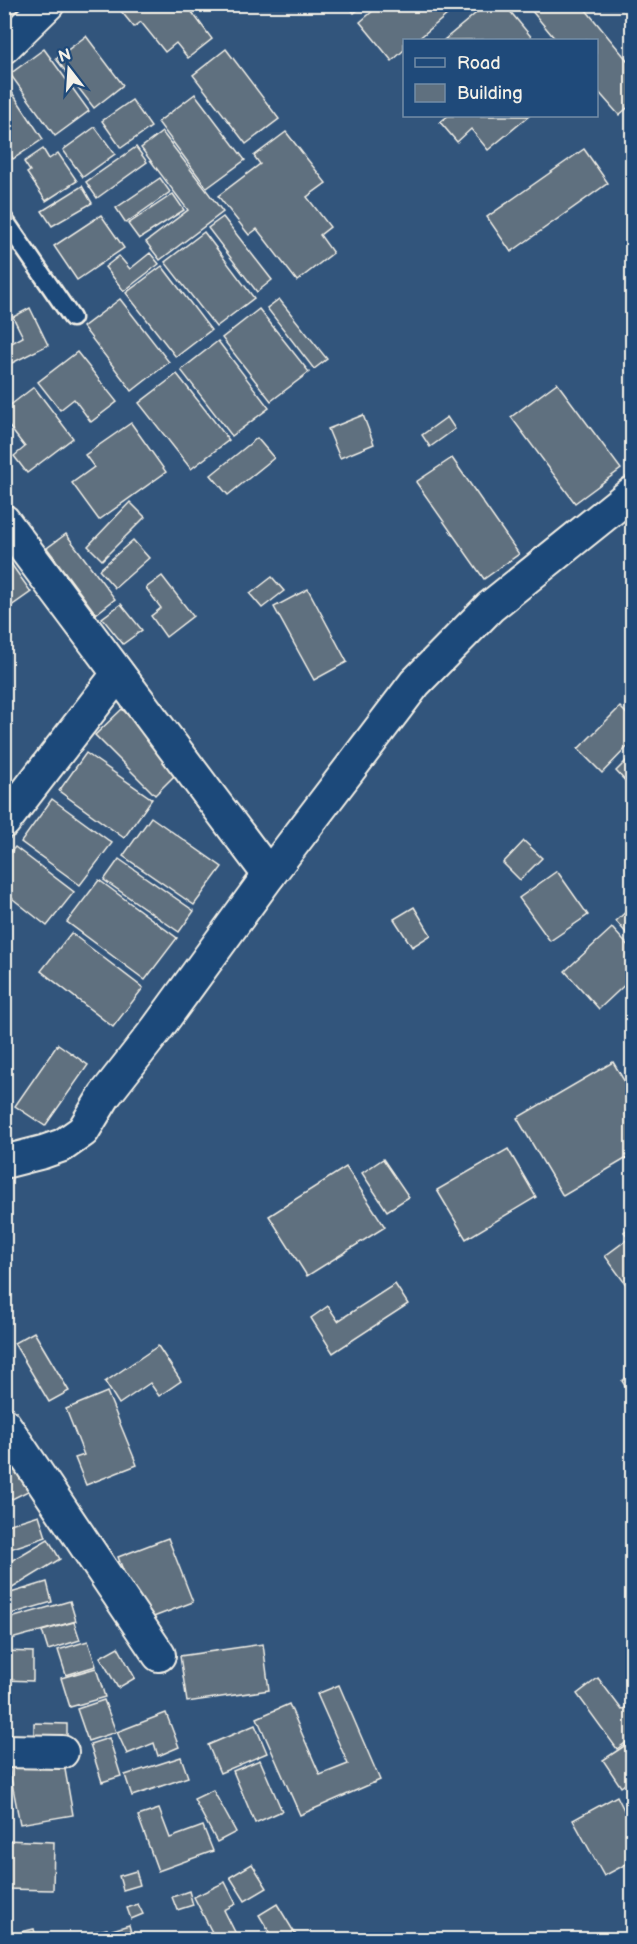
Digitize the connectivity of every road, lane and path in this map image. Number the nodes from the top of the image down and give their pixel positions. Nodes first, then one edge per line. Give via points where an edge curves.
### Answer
1 (48, 4) edge
2 (4, 47) edge
3 (4, 219) edge
4 (72, 318) dead end
5 (633, 493) edge
6 (4, 521) edge
7 (118, 674) junction
8 (4, 822) edge
9 (269, 874) junction
10 (6, 1152) edge
11 (4, 1424) edge
12 (159, 1655) dead end
13 (4, 1751) edge
14 (62, 1752) dead end

1 - 2 street
3 - 4 lane
5 - 9 street via 490,607 415,682
6 - 7 street
7 - 8 street
7 - 9 street
9 - 10 street via 105,1095 83,1131 63,1145
11 - 12 street
13 - 14 street

